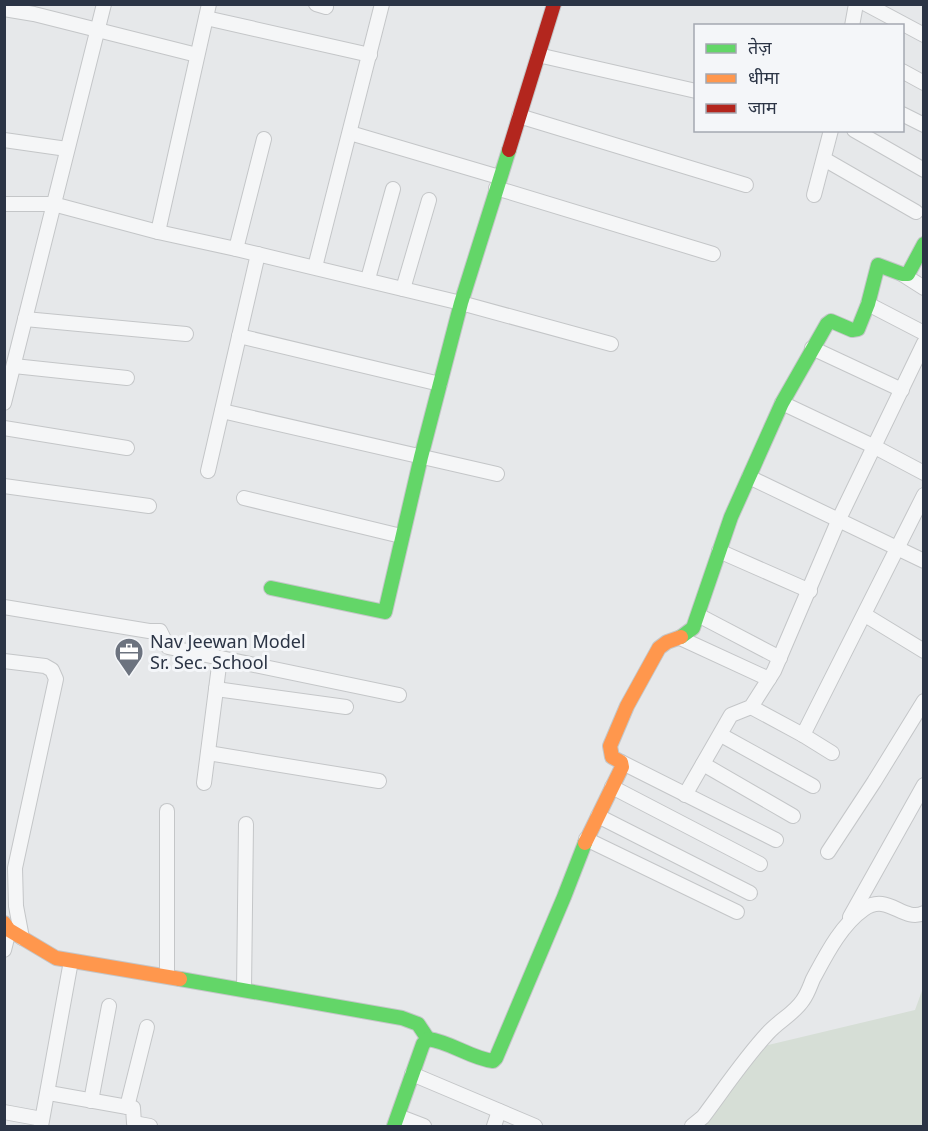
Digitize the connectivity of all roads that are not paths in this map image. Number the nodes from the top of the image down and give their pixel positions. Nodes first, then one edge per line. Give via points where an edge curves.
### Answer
1 (104, 4) edge
2 (382, 4) edge
3 (554, 4) edge
4 (856, 4) edge
5 (866, 4) edge
6 (4, 9) edge
7 (207, 11) edge
8 (852, 24) edge
9 (903, 24) edge
10 (904, 24) edge
11 (97, 31) junction
12 (924, 35) edge
13 (197, 55) junction
14 (370, 55) junction
15 (538, 55) junction
16 (904, 72) edge
17 (924, 83) edge
18 (694, 91) edge
19 (904, 115) edge
20 (519, 116) junction
21 (924, 125) edge
22 (831, 132) edge
23 (858, 132) edge
24 (350, 133) junction
25 (264, 139) dead end
26 (4, 140) edge
27 (67, 149) junction
28 (824, 159) junction
29 (924, 170) edge
30 (497, 182) junction
31 (746, 185) dead end
32 (393, 189) dead end
33 (814, 195) dead end
34 (429, 200) dead end
35 (4, 204) edge
36 (53, 204) junction
37 (916, 212) dead end
38 (158, 232) junction
39 (924, 244) edge
40 (236, 249) junction
41 (258, 254) junction
42 (713, 254) dead end
43 (315, 267) junction
44 (902, 274) junction
45 (368, 279) junction
46 (924, 288) edge
47 (403, 289) junction
48 (461, 303) junction
49 (868, 304) junction
50 (25, 319) junction
51 (924, 333) edge
52 (186, 334) dead end
53 (239, 336) junction
54 (924, 343) edge
55 (611, 344) dead end
56 (812, 348) junction
57 (14, 366) junction
58 (127, 378) dead end
59 (440, 384) junction
60 (902, 390) junction
61 (4, 403) edge
62 (782, 403) junction
63 (222, 411) junction
64 (4, 428) edge
65 (873, 446) junction
66 (127, 448) dead end
67 (421, 457) junction
68 (208, 471) dead end
69 (924, 473) edge
70 (497, 474) dead end
71 (749, 477) junction
72 (4, 486) edge
73 (924, 495) edge
74 (244, 498) dead end
75 (148, 506) dead end
76 (839, 519) junction
77 (401, 537) junction
78 (897, 547) junction
79 (719, 551) junction
80 (924, 561) edge
81 (271, 588) dead end
82 (810, 591) junction
83 (4, 607) edge
84 (698, 615) junction
85 (865, 615) junction
86 (680, 638) junction
87 (924, 651) edge
88 (220, 658) junction
89 (780, 658) junction
90 (4, 661) edge
91 (768, 680) junction
92 (216, 689) junction
93 (399, 695) dead end
94 (924, 701) edge
95 (346, 707) dead end
96 (751, 707) junction
97 (721, 735) junction
98 (803, 735) junction
99 (208, 753) junction
100 (832, 753) dead end
101 (621, 762) junction
102 (703, 764) junction
103 (379, 781) dead end
104 (204, 783) dead end
105 (924, 785) edge
106 (813, 786) dead end
107 (612, 788) junction
108 (685, 795) junction
109 (167, 811) dead end
110 (598, 816) junction
111 (794, 816) dead end
112 (246, 824) dead end
113 (586, 839) junction
114 (776, 840) dead end
115 (828, 852) dead end
116 (760, 864) dead end
117 (750, 893) dead end
118 (736, 912) dead end
119 (924, 913) edge
120 (842, 932) junction
121 (6, 935) edge
122 (22, 938) junction
123 (71, 961) junction
124 (166, 976) junction
125 (244, 990) junction
126 (109, 1006) dead end
127 (147, 1027) dead end
128 (428, 1039) junction
129 (412, 1074) junction
130 (49, 1093) junction
131 (91, 1101) junction
132 (128, 1107) junction
133 (499, 1111) junction
134 (4, 1112) edge
135 (396, 1121) edge
136 (42, 1123) edge
137 (150, 1126) edge
138 (424, 1126) edge
139 (494, 1126) edge
140 (535, 1126) edge
141 (692, 1126) edge

1 - 11 street
2 - 14 street
3 - 15 street
4 - 8 street
5 - 9 street
6 - 11 street
7 - 13 street
7 - 14 street
10 - 12 street
11 - 13 street
11 - 27 street
13 - 38 street
14 - 24 street
15 - 18 street
15 - 20 street
16 - 17 street
19 - 21 street
20 - 30 street
20 - 31 street
22 - 28 street
23 - 29 street
24 - 30 street
24 - 43 street
25 - 40 street
26 - 27 street
27 - 36 street
28 - 33 street
28 - 37 street
30 - 42 street
30 - 48 street
32 - 45 street
34 - 47 street
35 - 36 street
36 - 38 street
36 - 50 street
38 - 40 street
39 - 44 street via 908,274
40 - 41 street
41 - 43 street
41 - 53 street
43 - 45 street
44 - 46 street
44 - 49 street via 878,265
45 - 47 street
47 - 48 street
48 - 55 street
48 - 59 street
49 - 51 street
49 - 56 street via 858,329 831,321
50 - 52 street
50 - 57 street
53 - 59 street
53 - 63 street
54 - 60 street
56 - 60 street
56 - 62 street
57 - 58 street
57 - 61 street
59 - 67 street
60 - 65 street
62 - 65 street
62 - 71 street
63 - 67 street
63 - 68 street
64 - 66 street
65 - 69 street
65 - 76 street
67 - 70 street
67 - 77 street
71 - 76 street
71 - 79 street
72 - 75 street
73 - 78 street
74 - 77 street
76 - 78 street
76 - 82 street
77 - 81 street via 385,612
78 - 80 street
78 - 85 street
79 - 82 street
79 - 84 street
82 - 89 street
83 - 88 street via 160,631 168,647
84 - 86 street via 693,628
84 - 89 street
85 - 87 street
85 - 98 street
86 - 91 street
86 - 101 street via 664,642 659,648 627,706 610,746 612,757
88 - 92 street
88 - 93 street
89 - 91 street
90 - 122 street via 45,666 56,679 15,868
91 - 96 street
92 - 95 street
92 - 99 street
94 - 115 street
96 - 97 street via 731,715
96 - 98 street
97 - 102 street
97 - 106 street
98 - 100 street
99 - 103 street
99 - 104 street
101 - 107 street
101 - 108 street
102 - 108 street
102 - 111 street
105 - 120 street
107 - 110 street
107 - 116 street
108 - 114 street
109 - 124 street
110 - 113 street
110 - 117 street
112 - 125 street
113 - 118 street
113 - 128 street via 493,1061
119 - 120 street via 905,913 880,903 864,909
120 - 141 street via 804,999 760,1041
121 - 122 street
122 - 123 street via 56,958
123 - 124 street
123 - 130 street
124 - 125 street
125 - 128 street via 402,1018 423,1026
126 - 131 street
127 - 132 street
128 - 129 street
129 - 133 street
129 - 135 street
130 - 131 street
130 - 136 street
131 - 132 street
132 - 137 street via 133,1108 134,1123
133 - 139 street
133 - 140 street
134 - 136 street
135 - 138 street

